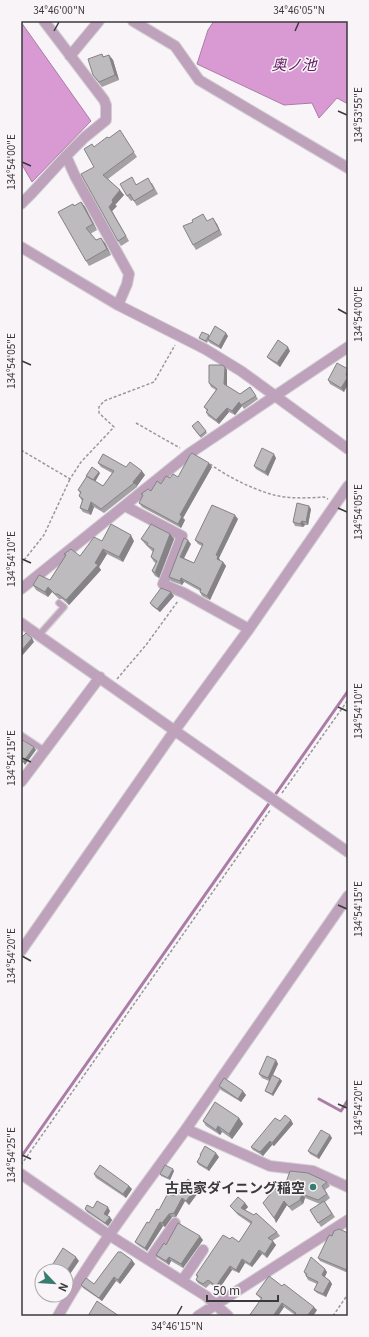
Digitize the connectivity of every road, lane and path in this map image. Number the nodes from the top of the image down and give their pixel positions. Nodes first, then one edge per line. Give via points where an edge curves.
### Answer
1 (44, 21) edge
2 (99, 21) edge
3 (133, 21) edge
4 (70, 56) junction
5 (66, 156) junction
6 (348, 168) edge
7 (21, 204) edge
8 (21, 247) edge
9 (118, 305) junction
10 (180, 336) junction
11 (348, 347) edge
12 (275, 396) junction
13 (136, 423) dead end
14 (348, 449) edge
15 (21, 450) edge
16 (190, 453) junction
17 (205, 461) edge
18 (70, 479) junction
19 (348, 486) edge
20 (335, 503) junction
21 (125, 506) junction
22 (21, 564) edge
23 (21, 589) edge
24 (184, 593) junction
25 (59, 603) edge
26 (21, 623) edge
27 (249, 629) junction
28 (39, 635) junction
29 (100, 677) junction
30 (112, 686) junction
31 (348, 700) edge
32 (175, 730) junction
33 (21, 735) edge
34 (44, 751) junction
35 (21, 782) edge
36 (276, 801) junction
37 (348, 852) edge
38 (348, 896) edge
39 (21, 951) edge
40 (186, 1129) junction
41 (21, 1165) edge
42 (21, 1174) edge
43 (348, 1186) edge
44 (348, 1220) edge
45 (175, 1223) dead end
46 (109, 1235) junction
47 (203, 1250) dead end
48 (149, 1260) junction
49 (182, 1281) junction
50 (348, 1294) edge
51 (215, 1305) junction
52 (58, 1316) edge
53 (198, 1316) edge
54 (228, 1316) edge
55 (333, 1316) edge

1 - 4 street
2 - 4 street
3 - 6 street via 174,46 199,80
4 - 5 street via 104,100 106,120
5 - 7 street
5 - 9 street via 129,274
8 - 9 street
9 - 10 street
10 - 12 street via 242,371
10 - 18 path via 154,382 104,401 99,407 99,413 114,427 81,462
11 - 12 street
12 - 14 street
12 - 16 street
13 - 16 path
15 - 18 path
16 - 21 street
17 - 20 path via 261,491 292,497 324,498
18 - 22 path via 44,536
19 - 20 street
20 - 27 street
21 - 23 street
21 - 24 street via 182,536 163,584
24 - 27 street
24 - 30 path
25 - 28 lane via 64,607
26 - 28 street
27 - 32 street
28 - 29 street
29 - 30 street
29 - 34 street
30 - 32 street
31 - 36 path
32 - 36 street
32 - 39 street
33 - 34 lane
34 - 35 street
36 - 37 street
36 - 41 path
38 - 40 street
40 - 43 street via 270,1166 313,1171
40 - 46 street
42 - 46 street
44 - 51 street
45 - 48 street
46 - 48 street
46 - 52 street via 74,1286
47 - 49 street
48 - 49 street
49 - 51 street
50 - 55 path
51 - 53 street
51 - 54 street

